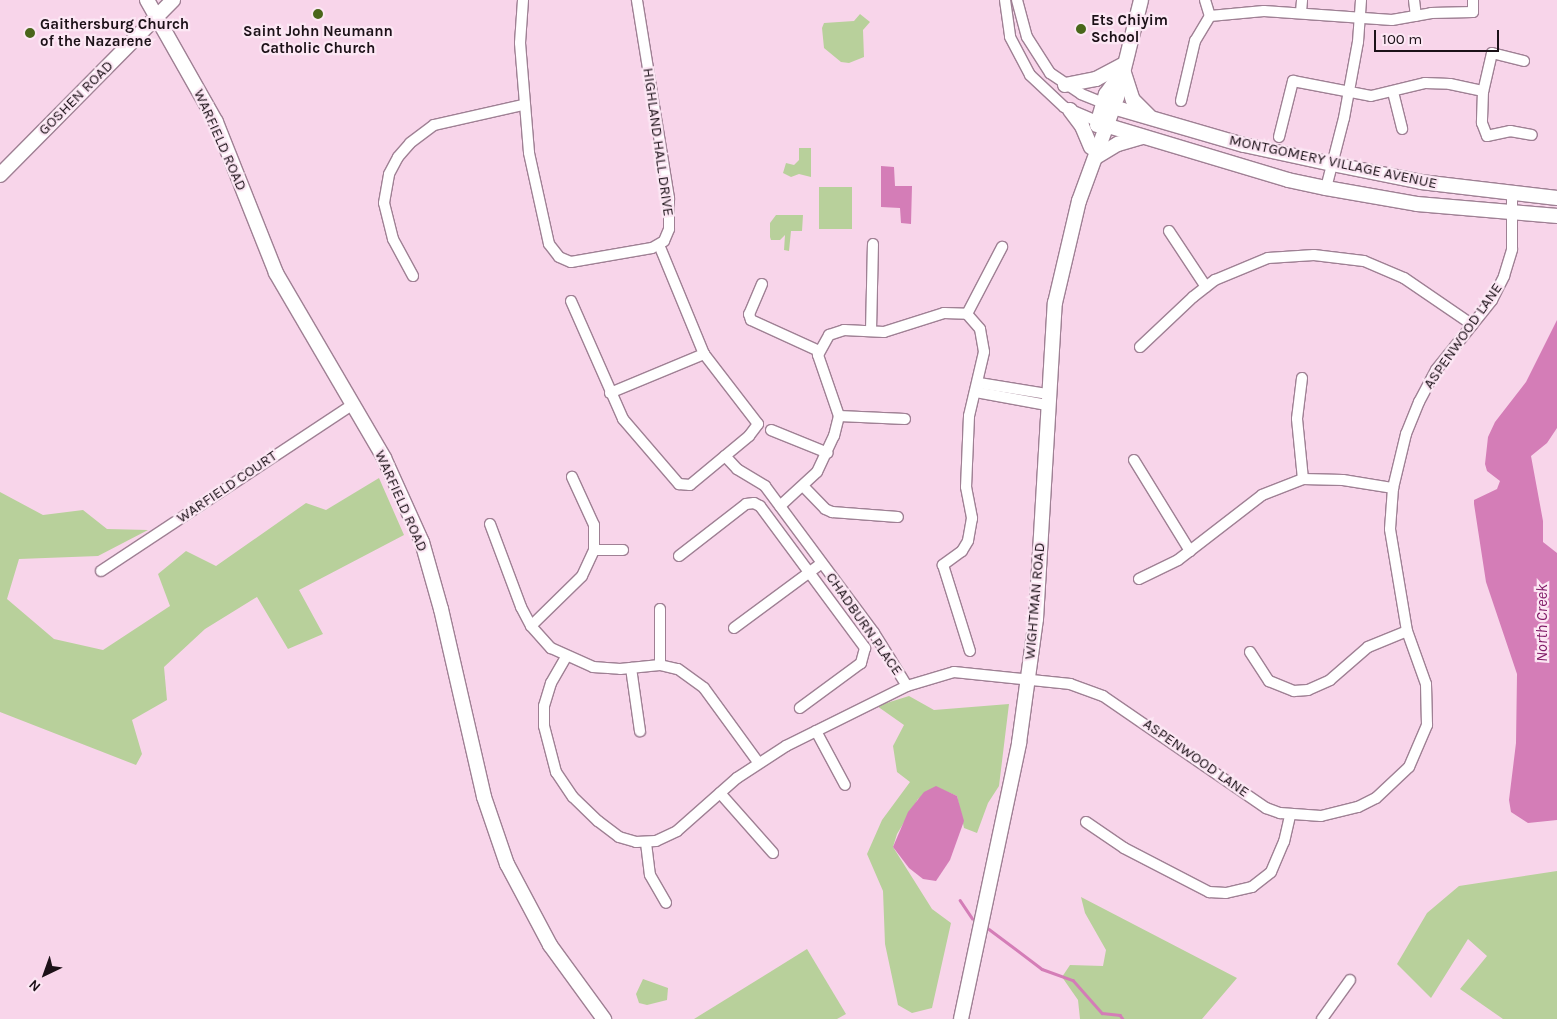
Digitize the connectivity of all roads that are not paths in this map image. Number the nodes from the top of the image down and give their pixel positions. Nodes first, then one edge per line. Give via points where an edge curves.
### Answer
1 (147, 0) edge
2 (173, 0) edge
3 (523, 0) edge
4 (637, 0) edge
5 (1004, 0) edge
6 (1017, 0) edge
7 (1141, 0) edge
8 (1205, 0) edge
9 (1302, 0) edge
10 (1361, 0) edge
11 (1414, 0) edge
12 (1473, 0) edge
13 (1301, 12) junction
14 (158, 16) junction
15 (1210, 16) junction
16 (1416, 16) junction
17 (1359, 18) junction
18 (1524, 61) dead end
19 (1121, 70) junction
20 (1065, 85) junction
21 (1483, 91) junction
22 (1393, 92) junction
23 (1348, 93) junction
24 (1181, 101) dead end
25 (523, 105) junction
26 (1108, 105) junction
27 (1070, 110) junction
28 (1151, 118) junction
29 (1101, 123) junction
30 (1402, 129) dead end
31 (1532, 135) dead end
32 (1143, 137) junction
33 (1279, 137) dead end
34 (1093, 152) junction
35 (1332, 164) junction
36 (0, 175) edge
37 (1326, 188) junction
38 (1512, 194) junction
39 (1557, 198) edge
40 (1513, 213) junction
41 (1557, 216) edge
42 (1169, 231) dead end
43 (873, 244) dead end
44 (659, 245) junction
45 (1002, 246) dead end
46 (413, 276) dead end
47 (762, 284) dead end
48 (1206, 287) junction
49 (571, 301) dead end
50 (967, 314) junction
51 (1473, 325) junction
52 (871, 331) junction
53 (1140, 347) dead end
54 (819, 351) junction
55 (704, 354) junction
56 (1302, 378) dead end
57 (978, 387) junction
58 (610, 393) junction
59 (1047, 400) junction
60 (352, 404) junction
61 (838, 416) junction
62 (905, 420) dead end
63 (771, 430) dead end
64 (828, 453) junction
65 (724, 456) junction
66 (1134, 460) dead end
67 (572, 477) dead end
68 (1303, 480) junction
69 (804, 487) junction
70 (1393, 488) junction
71 (780, 506) junction
72 (898, 517) dead end
73 (490, 524) dead end
74 (594, 550) junction
75 (623, 550) dead end
76 (1190, 551) junction
77 (679, 556) dead end
78 (822, 563) junction
79 (101, 570) dead end
80 (809, 572) junction
81 (1139, 579) dead end
82 (660, 609) dead end
83 (531, 626) junction
84 (734, 628) dead end
85 (1407, 631) junction
86 (970, 651) dead end
87 (1250, 652) dead end
88 (566, 657) junction
89 (660, 665) junction
90 (631, 668) junction
91 (1028, 677) junction
92 (907, 686) junction
93 (800, 708) dead end
94 (640, 731) dead end
95 (816, 731) junction
96 (758, 762) junction
97 (846, 785) dead end
98 (720, 793) junction
99 (1290, 816) junction
100 (1086, 822) dead end
101 (646, 843) junction
102 (773, 853) dead end
103 (666, 904) dead end
104 (1350, 980) dead end
105 (604, 1019) edge
106 (961, 1019) edge
107 (1322, 1019) edge

1 - 14 main road, WARFIELD ROAD
2 - 14 main road, GOSHEN ROAD
3 - 25 street via 520,43
4 - 44 street, HIGHLAND HALL DRIVE via 669,198 669,229
5 - 27 street via 1010,37 1019,58 1046,92
6 - 20 street via 1027,37 1041,61
7 - 19 main road, WIGHTMAN ROAD
8 - 15 street
9 - 13 street
10 - 17 street
11 - 16 street
12 - 16 street via 1474,12
13 - 15 street via 1264,11
13 - 17 street
14 - 36 main road, GOSHEN ROAD
14 - 60 main road, WARFIELD ROAD via 218,128 276,273
15 - 24 street via 1195,41
16 - 17 street via 1392,20
17 - 23 street
18 - 21 street via 1492,53
19 - 20 main road via 1096,80
19 - 26 main road, WIGHTMAN ROAD
19 - 28 main road via 1133,100
20 - 26 street
21 - 22 street via 1434,82
21 - 31 street via 1482,123 1487,136 1510,131
22 - 23 street via 1371,96
22 - 30 street
23 - 33 street via 1293,80
23 - 35 street
25 - 44 street via 538,197 550,244 559,257 571,262 642,251
25 - 46 street via 434,126 410,142 398,157 389,174 384,203 393,239
26 - 28 main road, MONTGOMERY VILLAGE AVENUE
26 - 29 main road, WIGHTMAN ROAD
27 - 29 street
27 - 34 main road
28 - 35 main road, MONTGOMERY VILLAGE AVENUE via 1244,145
29 - 32 main road, MONTGOMERY VILLAGE AVENUE
29 - 34 main road, WIGHTMAN ROAD
32 - 34 main road
32 - 37 main road, MONTGOMERY VILLAGE AVENUE
34 - 59 main road, WIGHTMAN ROAD via 1085,168 1086,182 1062,262
35 - 37 street
35 - 38 main road, MONTGOMERY VILLAGE AVENUE via 1421,182
37 - 40 main road, MONTGOMERY VILLAGE AVENUE via 1417,204
38 - 39 main road, MONTGOMERY VILLAGE AVENUE
38 - 40 street, ASPENWOOD LANE
40 - 41 main road, MONTGOMERY VILLAGE AVENUE
40 - 51 street, ASPENWOOD LANE via 1512,249 1504,276 1492,300
42 - 48 street
43 - 52 street
44 - 55 street
45 - 50 street
47 - 54 street via 749,314 751,320
48 - 51 street via 1238,269 1268,258 1314,255 1346,258 1404,278
48 - 53 street
49 - 58 street
50 - 52 street via 944,313 895,330
50 - 57 street via 983,338
51 - 70 street, ASPENWOOD LANE via 1436,370 1419,402 1406,434
52 - 54 street via 837,330 829,335
54 - 61 street via 820,366 835,398
55 - 58 street
55 - 65 street via 758,424 756,430
56 - 68 street via 1298,419
57 - 59 street
57 - 86 street via 970,410 967,462 971,530 962,551 943,565
58 - 65 street via 623,419 679,484 690,485
59 - 91 main road, WIGHTMAN ROAD via 1036,618
60 - 79 street, WARFIELD COURT
60 - 105 main road, WARFIELD ROAD via 384,458 422,542 441,609 484,797 507,864 550,945
61 - 62 street
61 - 64 street
63 - 64 street
64 - 69 street
65 - 71 street, CHADBURN PLACE via 737,469 760,481
66 - 76 street
67 - 74 street via 594,525
68 - 70 street via 1343,480
68 - 76 street via 1256,498
69 - 71 street
69 - 72 street via 832,512
70 - 85 street, ASPENWOOD LANE via 1390,529
71 - 78 street, CHADBURN PLACE
73 - 83 street
74 - 75 street
74 - 83 street via 582,576
76 - 81 street
77 - 80 street, CHADBURN PLACE via 746,504 754,503
78 - 80 street, CHADBURN PLACE
78 - 92 street, CHADBURN PLACE via 874,633
80 - 84 street, CHADBURN PLACE
80 - 93 street, CHADBURN PLACE via 864,648 864,656 861,663
82 - 89 street
83 - 88 street via 551,648
85 - 87 street via 1368,648 1330,680 1308,690 1294,691 1269,681
85 - 99 street, ASPENWOOD LANE via 1422,667 1429,704 1427,725 1409,767 1376,798 1358,807 1340,814
88 - 90 street via 593,667
88 - 101 street, ASPENWOOD LANE via 552,682 544,706 544,726 556,772 573,798 612,833 626,840
89 - 90 street
89 - 96 street via 678,669 704,688
90 - 94 street
91 - 92 street, ASPENWOOD LANE via 954,672
91 - 99 street, ASPENWOOD LANE via 1070,684 1103,696 1266,808
91 - 106 main road, WIGHTMAN ROAD via 1019,743
92 - 95 street, ASPENWOOD LANE
95 - 96 street, ASPENWOOD LANE
95 - 97 street
96 - 98 street, ASPENWOOD LANE
98 - 101 street, ASPENWOOD LANE via 683,827 667,837
98 - 102 street
99 - 100 street via 1283,847 1271,872 1252,887 1226,894 1209,892 1132,853
101 - 103 street via 650,875
104 - 107 street

